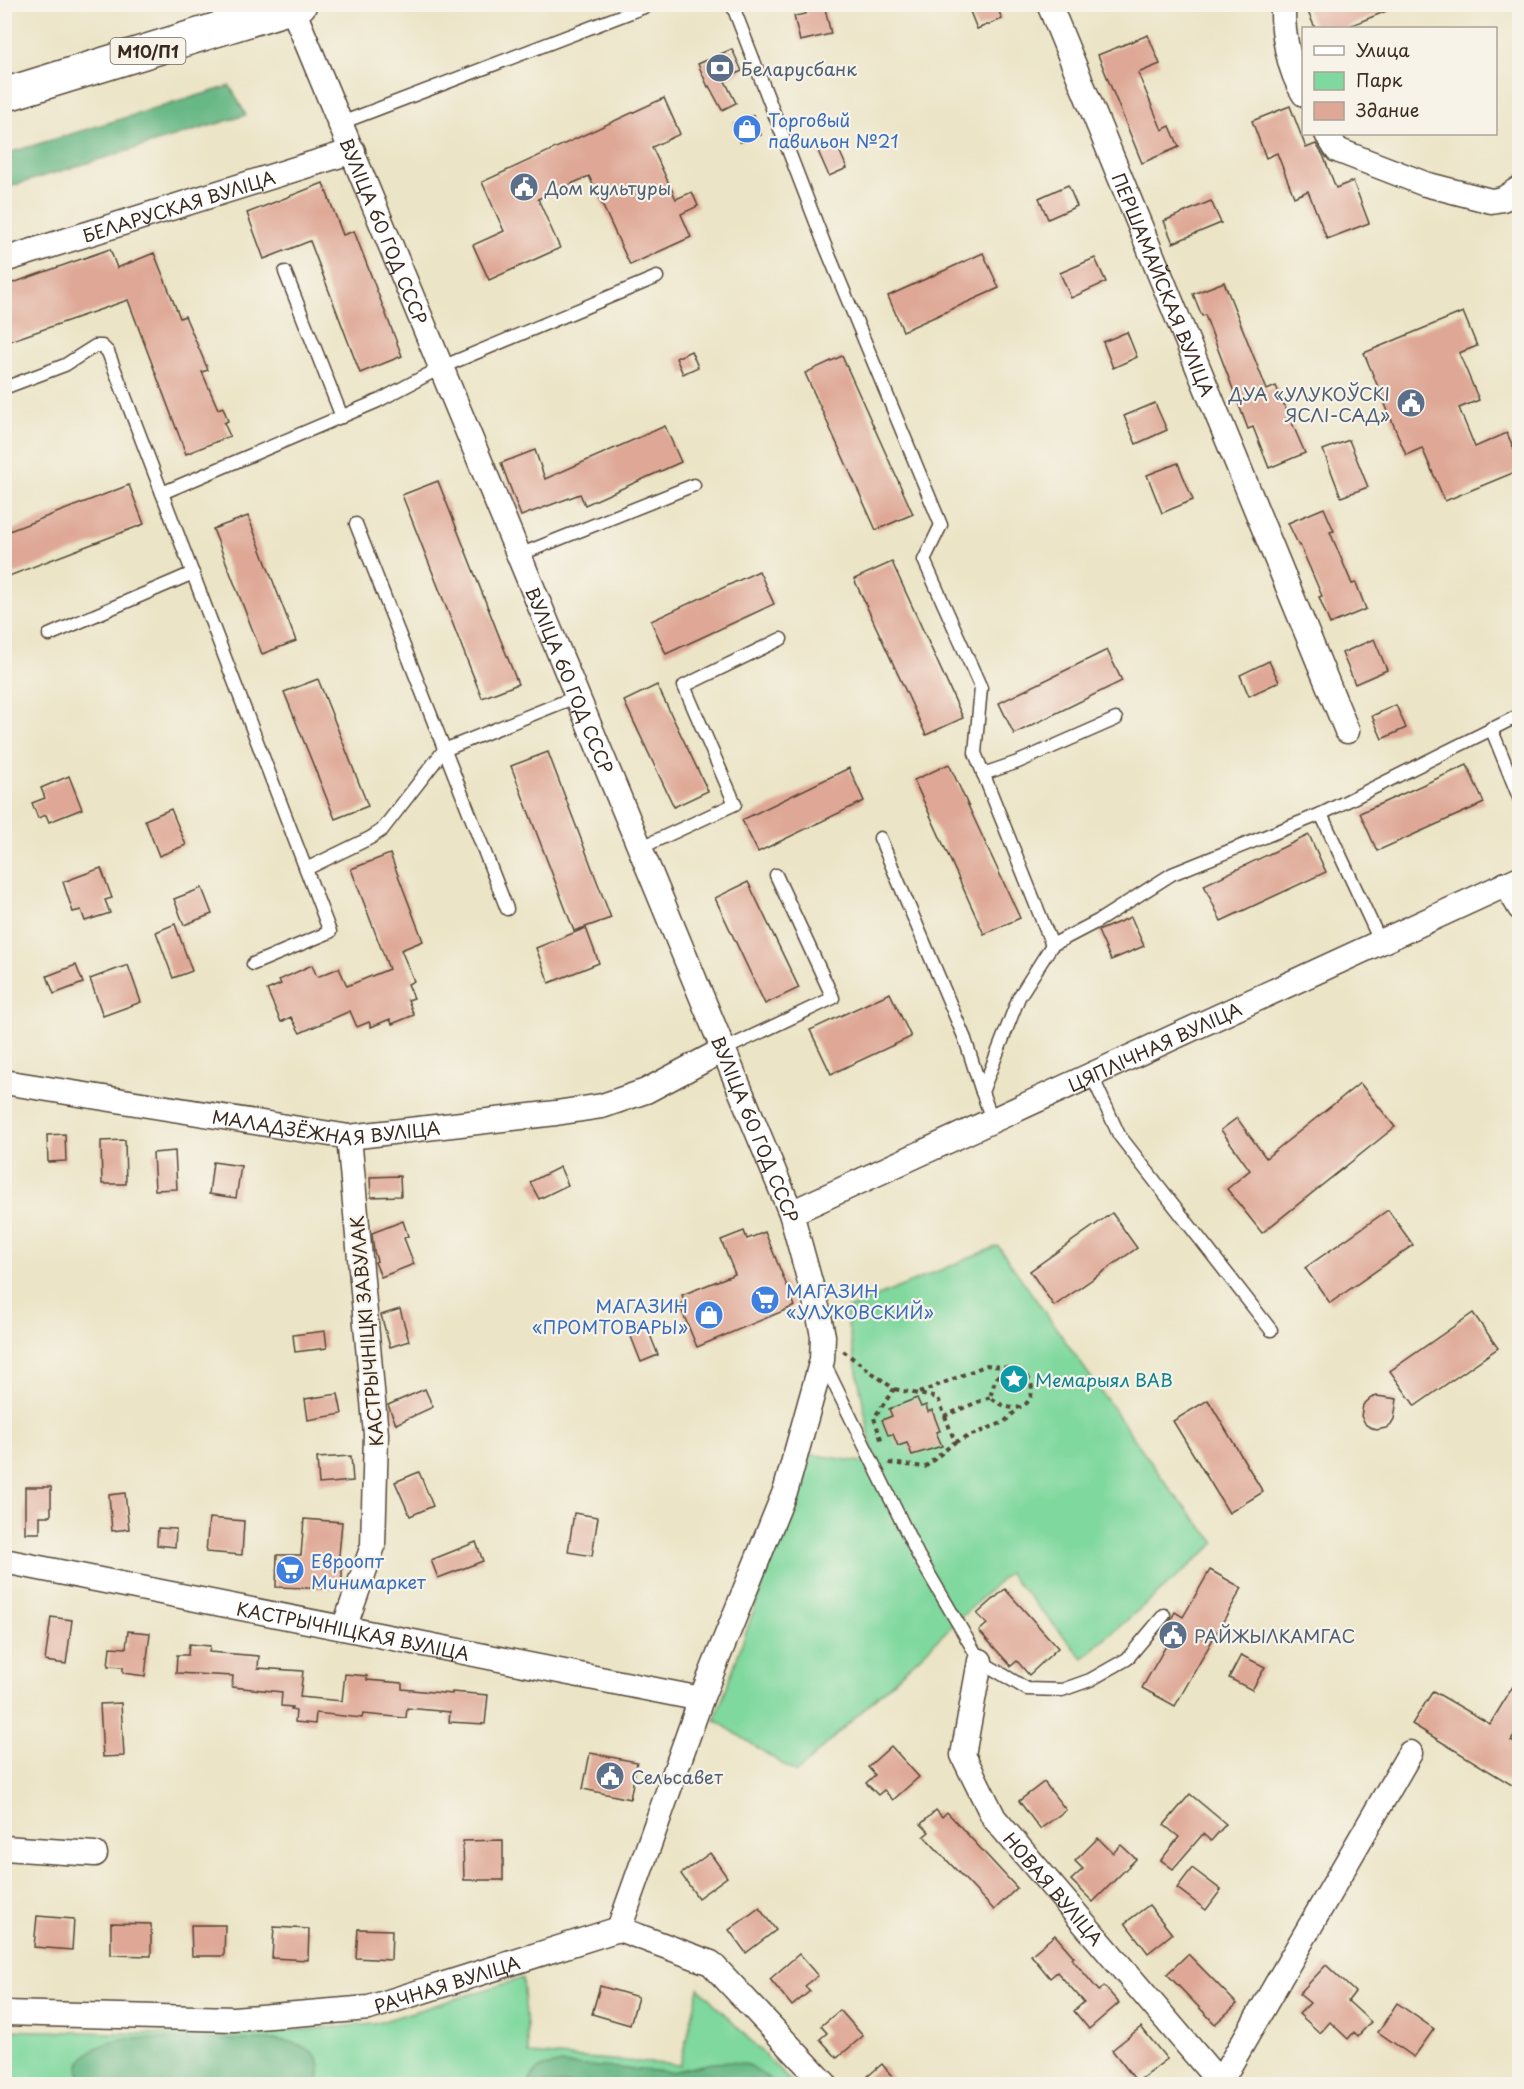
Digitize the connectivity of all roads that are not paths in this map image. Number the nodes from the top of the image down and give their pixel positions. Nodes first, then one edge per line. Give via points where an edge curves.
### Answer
1 (652, 4) edge
2 (732, 4) edge
3 (1049, 4) edge
4 (1283, 4) edge
5 (296, 6) edge
6 (1302, 91) edge
7 (4, 95) edge
8 (341, 123) junction
9 (1328, 135) edge
10 (353, 151) junction
11 (1520, 188) edge
12 (4, 260) edge
13 (285, 272) dead end
14 (657, 277) dead end
15 (442, 367) junction
16 (4, 388) edge
17 (342, 417) junction
18 (694, 485) dead end
19 (162, 493) junction
20 (356, 524) dead end
21 (519, 555) junction
22 (193, 573) junction
23 (49, 635) dead end
24 (781, 639) dead end
25 (578, 696) junction
26 (1520, 715) edge
27 (1116, 719) dead end
28 (1491, 728) junction
29 (1347, 731) dead end
30 (444, 750) junction
31 (983, 774) junction
32 (1520, 800) edge
33 (1321, 814) junction
34 (880, 838) dead end
35 (640, 848) junction
36 (306, 869) junction
37 (776, 875) dead end
38 (1513, 881) edge
39 (1520, 908) edge
40 (507, 909) dead end
41 (1381, 943) junction
42 (1052, 945) junction
43 (253, 964) dead end
44 (723, 1050) junction
45 (1092, 1076) junction
46 (4, 1082) edge
47 (982, 1092) junction
48 (993, 1122) junction
49 (349, 1137) junction
50 (791, 1214) junction
51 (1271, 1330) dead end
52 (823, 1348) junction
53 (4, 1561) edge
54 (1164, 1615) dead end
55 (344, 1628) junction
56 (980, 1661) junction
57 (701, 1699) junction
58 (1410, 1753) dead end
59 (4, 1848) edge
60 (95, 1854) dead end
61 (619, 1929) junction
62 (4, 2013) edge
63 (1220, 2084) edge
64 (825, 2085) edge

1 - 8 lane
2 - 31 lane via 824,243 941,525 924,560 981,688 975,753
3 - 29 street, ПЕРШАМАЙСКАЯ ВУЛІЦА
4 - 6 street via 1282,27
5 - 7 main road, М10/П1
5 - 8 street, ВУЛІЦА 60 ГОД СССР
8 - 10 street, ВУЛІЦА 60 ГОД СССР
9 - 11 street via 1337,150 1425,184 1491,201 1503,199
10 - 12 street, БЕЛАРУСКАЯ ВУЛІЦА
10 - 15 street, ВУЛІЦА 60 ГОД СССР
13 - 17 lane
14 - 15 lane
15 - 17 lane
15 - 21 street, ВУЛІЦА 60 ГОД СССР
16 - 19 lane via 102,346 108,352
17 - 19 lane
18 - 21 lane
19 - 22 lane
20 - 30 lane
21 - 25 street, ВУЛІЦА 60 ГОД СССР
22 - 23 lane
22 - 36 lane
24 - 35 lane via 684,686 735,804
25 - 30 lane
25 - 35 street, ВУЛІЦА 60 ГОД СССР
26 - 28 lane
27 - 31 lane
28 - 32 lane
28 - 33 lane
30 - 36 lane via 382,830
30 - 40 lane
31 - 42 lane
33 - 41 lane
33 - 42 lane via 1172,874
34 - 47 lane via 965,1039
35 - 44 street, ВУЛІЦА 60 ГОД СССР
36 - 43 lane via 330,932
37 - 44 lane via 833,998
38 - 39 street
38 - 41 street, ЦЯПЛІЧНАЯ ВУЛІЦА
41 - 45 street, ЦЯПЛІЧНАЯ ВУЛІЦА
42 - 47 lane via 1018,997
44 - 49 street, МАЛАДЗЁЖНАЯ ВУЛІЦА via 646,1091 602,1106
44 - 50 street, ВУЛІЦА 60 ГОД СССР
45 - 48 street, ЦЯПЛІЧНАЯ ВУЛІЦА
45 - 51 lane via 1119,1135
46 - 49 street, МАЛАДЗЁЖНАЯ ВУЛІЦА
47 - 48 lane
48 - 50 street, ЦЯПЛІЧНАЯ ВУЛІЦА
49 - 55 street, КАСТРЫЧНІЦКІ ЗАВУЛАК via 376,1434 373,1546
50 - 52 street, ВУЛІЦА 60 ГОД СССР
52 - 56 lane via 918,1556
52 - 57 street via 786,1489
53 - 55 street, КАСТРЫЧНІЦКАЯ ВУЛІЦА
54 - 56 lane via 1127,1659 1090,1680 1062,1690 1027,1689
55 - 57 street, КАСТРЫЧНІЦКАЯ ВУЛІЦА
56 - 63 street, НОВАЯ ВУЛІЦА via 963,1755 994,1818
57 - 61 street
58 - 63 street
59 - 60 street
61 - 62 street, РАЧНАЯ ВУЛІЦА via 369,2008 234,2019
61 - 64 street via 711,1963

